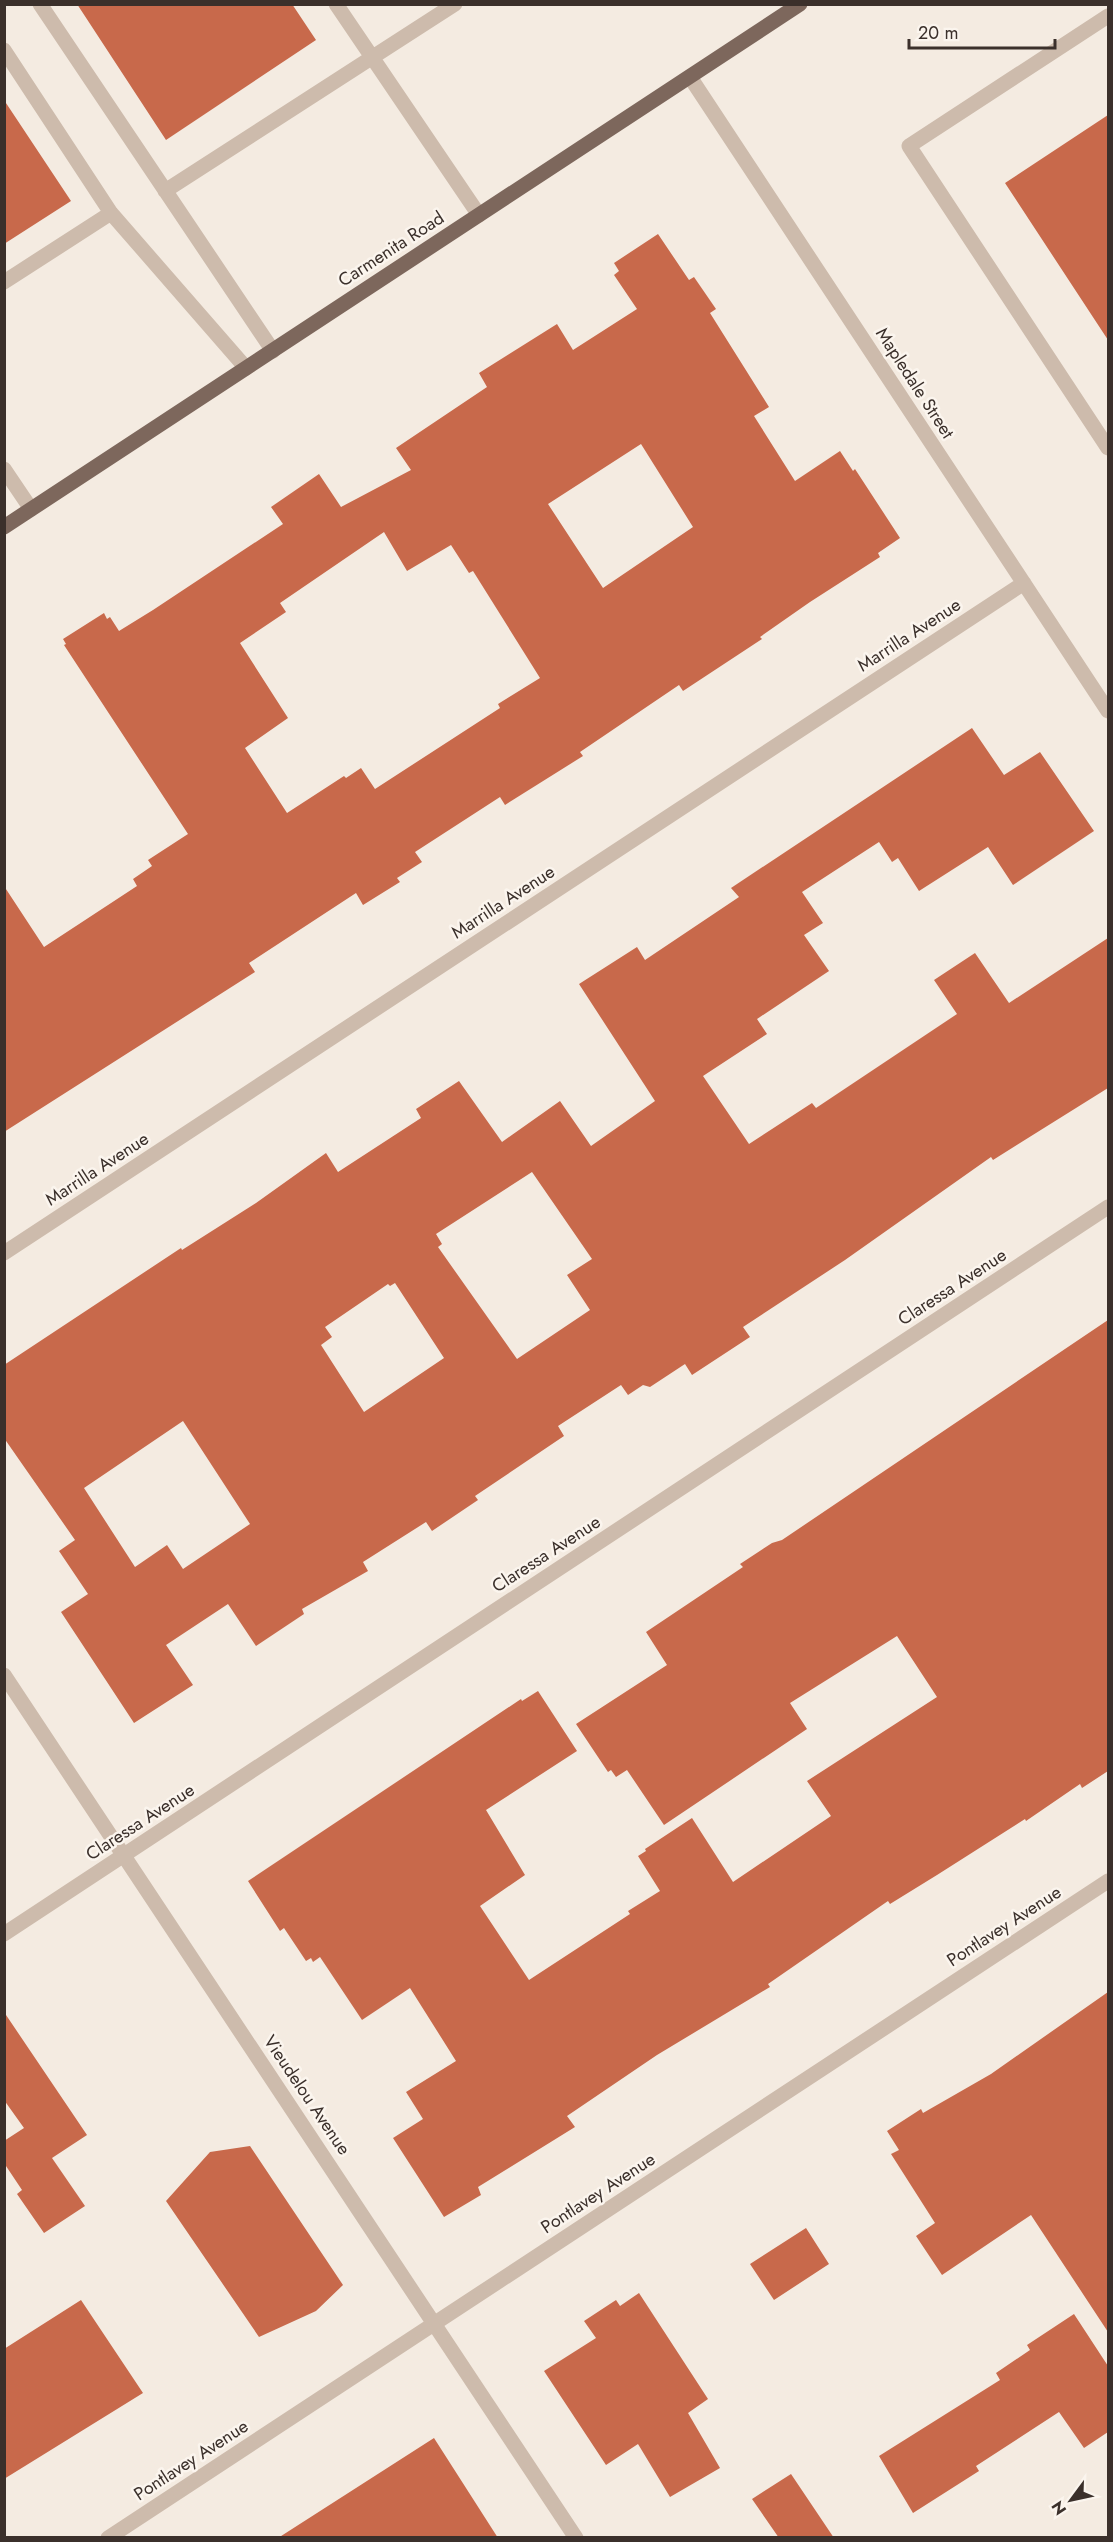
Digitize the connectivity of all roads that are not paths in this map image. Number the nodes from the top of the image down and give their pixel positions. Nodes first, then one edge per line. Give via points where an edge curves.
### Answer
1 (40, 4) edge
2 (336, 4) edge
3 (455, 4) edge
4 (800, 4) edge
5 (1108, 16) edge
6 (4, 50) edge
7 (372, 58) junction
8 (690, 77) junction
9 (165, 191) junction
10 (111, 213) junction
11 (479, 215) junction
12 (4, 282) edge
13 (273, 351) junction
14 (246, 368) junction
15 (1108, 448) edge
16 (4, 469) edge
17 (31, 509) junction
18 (4, 527) edge
19 (1024, 583) junction
20 (1108, 711) edge
21 (1108, 1207) edge
22 (4, 1253) edge
23 (4, 1675) edge
24 (124, 1855) junction
25 (1108, 1881) edge
26 (4, 1934) edge
27 (435, 2323) junction
28 (108, 2538) edge
29 (576, 2538) edge

1 - 9 street
2 - 7 street
3 - 7 street
4 - 8 main road, Carmenita Road
5 - 15 street via 909,146
6 - 10 street
7 - 9 street
7 - 11 street
8 - 11 main road, Carmenita Road
8 - 19 street, Mapledale Street
9 - 13 street
10 - 12 street
10 - 14 street
11 - 13 main road, Carmenita Road
13 - 14 main road, Carmenita Road
14 - 17 main road, Carmenita Road
16 - 17 street
17 - 18 main road, Carmenita Road
19 - 20 street, Mapledale Street
19 - 22 street, Marrilla Avenue
21 - 24 street, Claressa Avenue
23 - 24 street, Vieudelou Avenue
24 - 26 street, Claressa Avenue
24 - 27 street, Vieudelou Avenue
25 - 27 street, Pontlavey Avenue
27 - 28 street, Pontlavey Avenue
27 - 29 street, Vieudelou Avenue

